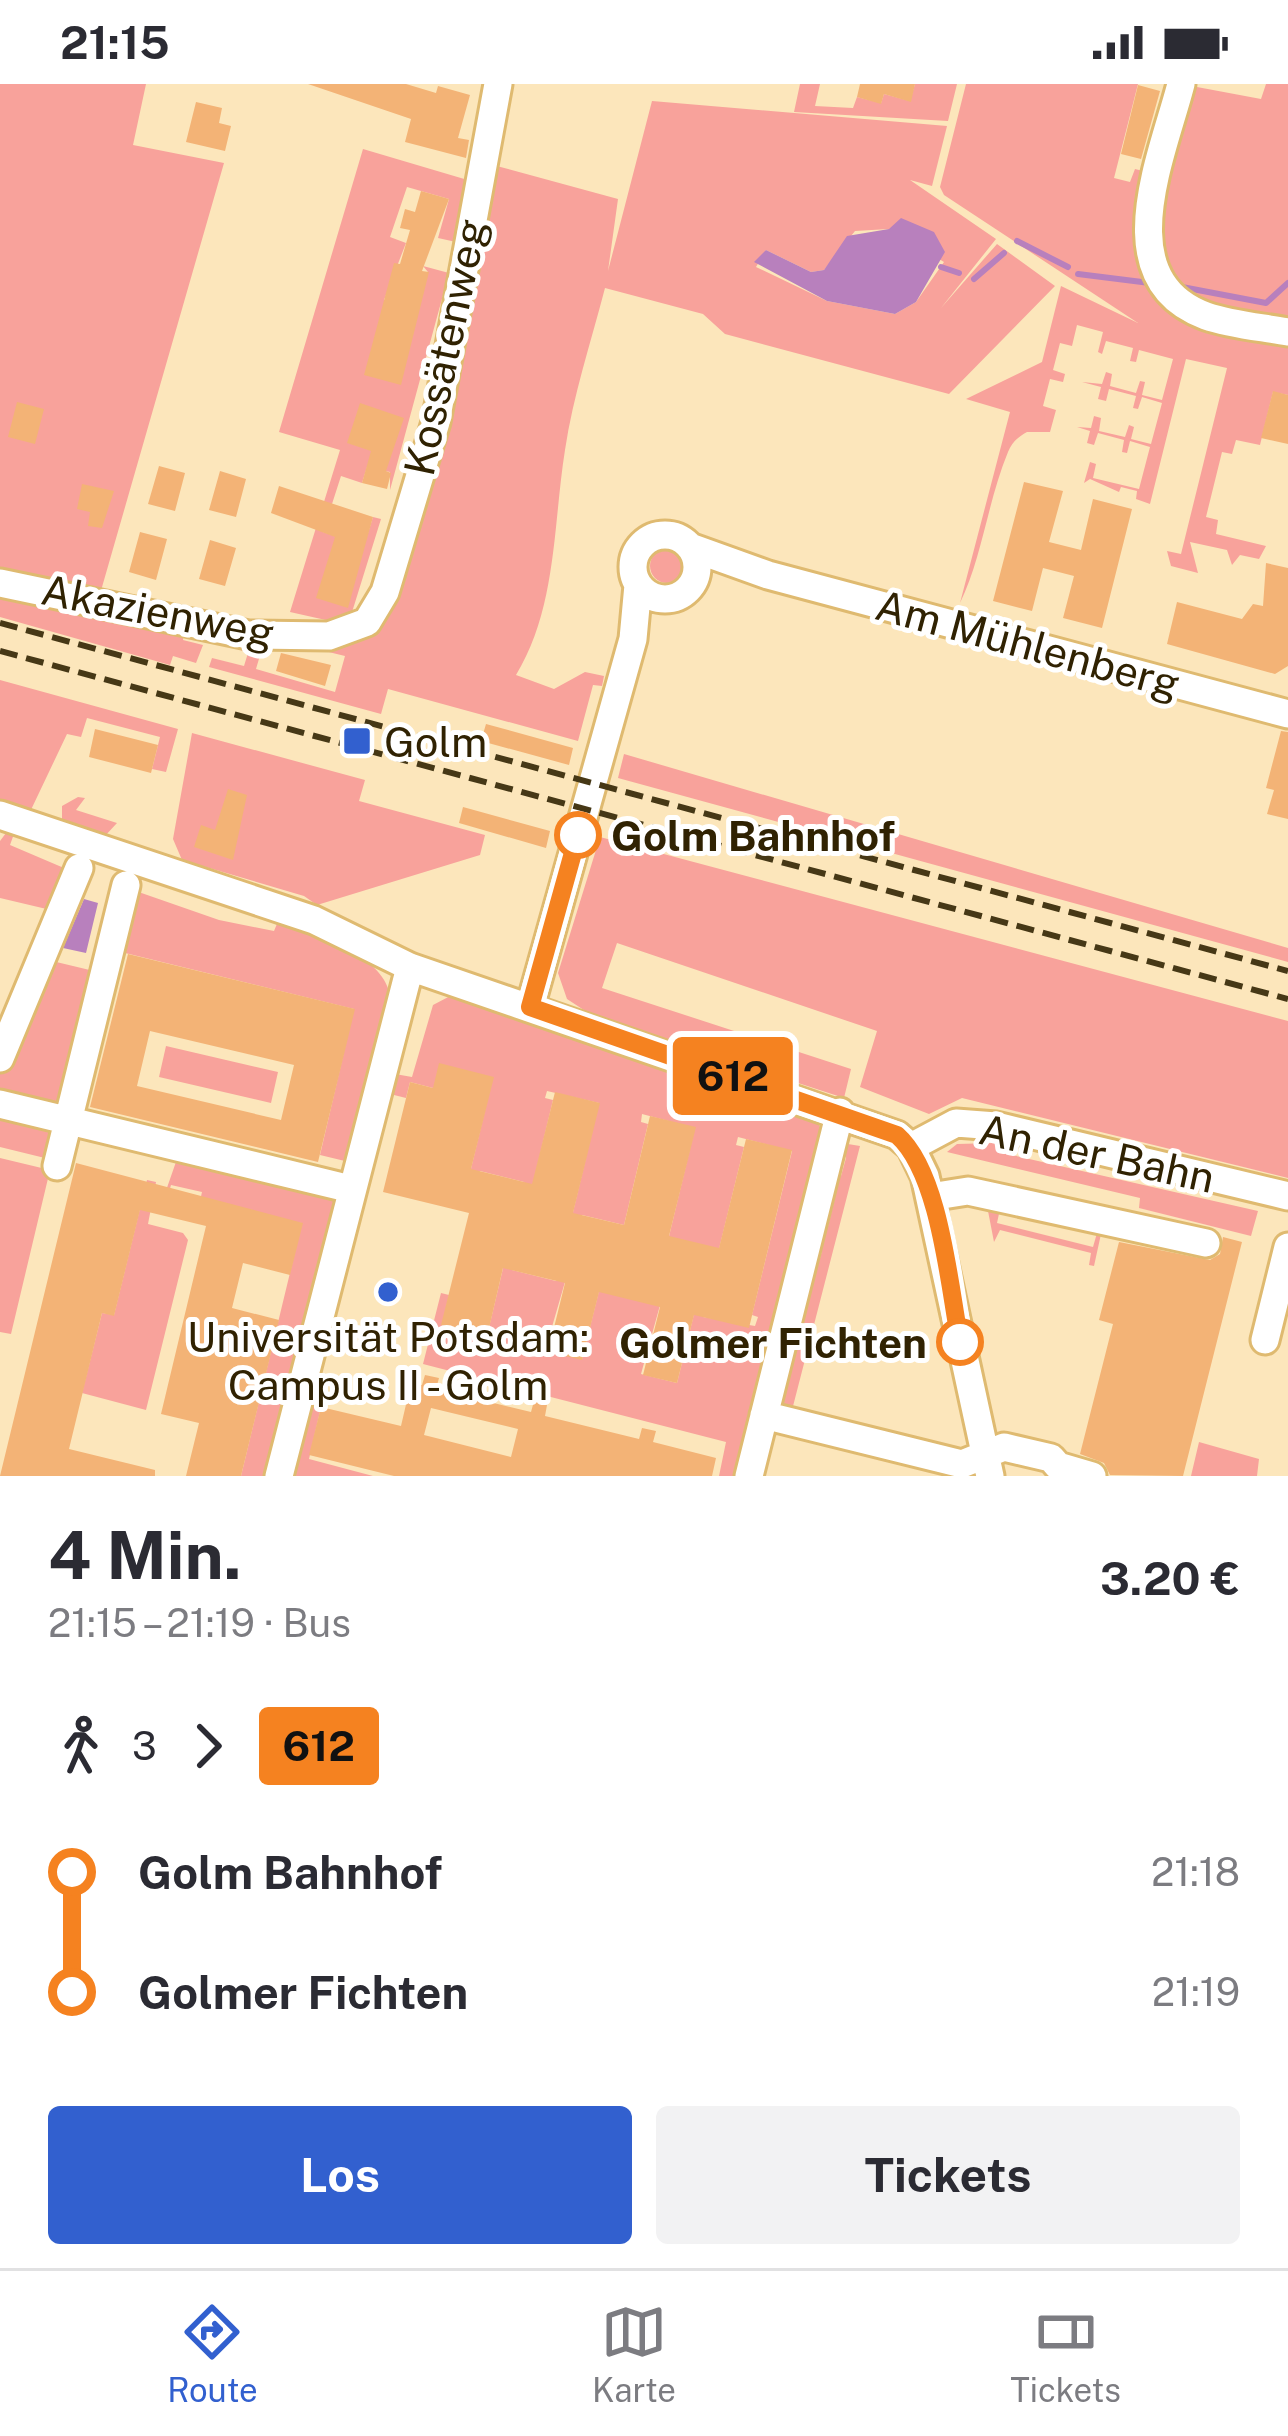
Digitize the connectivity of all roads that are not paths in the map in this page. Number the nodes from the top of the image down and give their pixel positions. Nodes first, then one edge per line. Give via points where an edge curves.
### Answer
1 (498, 84) edge
2 (1181, 84) edge
3 (1288, 332) edge
4 (690, 547) junction
5 (768, 575) junction
6 (694, 580) junction
7 (0, 583) edge
8 (638, 585) junction
9 (666, 600) junction
10 (378, 607) joint
11 (633, 639) junction
12 (1288, 714) edge
13 (0, 815) edge
14 (79, 868) dead end
15 (125, 885) dead end
16 (410, 968) junction
17 (530, 1007) junction
18 (0, 1058) edge
19 (0, 1104) edge
20 (840, 1112) junction
21 (68, 1122) junction
22 (911, 1147) junction
23 (57, 1166) dead end
24 (351, 1189) junction
25 (1288, 1196) edge
26 (930, 1197) junction
27 (1206, 1243) dead end
28 (1288, 1247) edge
29 (1264, 1340) dead end
30 (764, 1415) junction
31 (987, 1465) edge
32 (278, 1476) edge
33 (749, 1476) edge
34 (1092, 1476) edge

1 - 10 street, Kossätenweg via 446,376
2 - 3 street via 1146,222 1156,272 1193,310
4 - 5 street, Am Mühlenberg
4 - 6 street
4 - 8 street, Am Mühlenberg via 665,535 647,540 633,561
5 - 6 street, Am Mühlenberg
5 - 12 street, Am Mühlenberg
6 - 9 street, Am Mühlenberg
7 - 10 street, Akazienweg via 253,636 329,636 368,622
8 - 9 street
8 - 11 street, Am Mühlenberg
9 - 11 street, Am Mühlenberg
11 - 17 street, Am Mühlenberg
13 - 16 street via 314,920
14 - 18 street
15 - 21 street
16 - 17 street
16 - 24 street
17 - 20 street
19 - 21 street
20 - 22 street
20 - 30 street
21 - 23 street
21 - 24 street
22 - 25 street, An der Bahn via 956,1123 996,1126
22 - 26 street
24 - 32 street
26 - 27 street via 968,1191
26 - 31 street
28 - 29 street
30 - 31 street
30 - 33 street
31 - 34 street via 1004,1447

